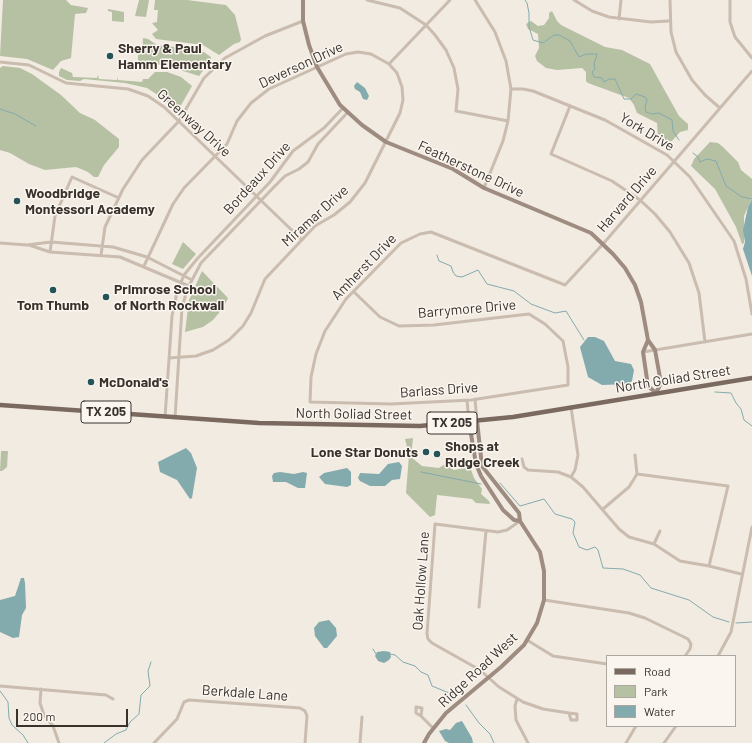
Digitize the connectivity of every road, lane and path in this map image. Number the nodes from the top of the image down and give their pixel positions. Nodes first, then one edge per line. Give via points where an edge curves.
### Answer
1 (303, 0) edge
2 (367, 0) edge
3 (450, 0) edge
4 (475, 0) edge
5 (574, 0) edge
6 (621, 0) edge
7 (670, 0) edge
8 (730, 0) edge
9 (619, 18) junction
10 (304, 21) junction
11 (669, 21) junction
12 (426, 25) junction
13 (752, 58) edge
14 (0, 62) edge
15 (389, 64) junction
16 (317, 67) junction
17 (752, 71) edge
18 (511, 89) junction
19 (570, 106) junction
20 (343, 108) junction
21 (720, 108) junction
22 (348, 112) junction
23 (178, 121) junction
24 (508, 121) junction
25 (386, 142) junction
26 (216, 157) junction
27 (674, 162) junction
28 (484, 188) junction
29 (257, 197) junction
30 (118, 198) junction
31 (640, 200) junction
32 (261, 201) junction
33 (223, 232) junction
34 (228, 236) junction
35 (302, 240) junction
36 (51, 242) junction
37 (0, 243) edge
38 (604, 244) junction
39 (27, 245) junction
40 (102, 246) junction
41 (50, 252) junction
42 (101, 255) junction
43 (147, 257) junction
44 (144, 266) junction
45 (184, 275) junction
46 (192, 280) junction
47 (180, 283) junction
48 (565, 285) joint
49 (189, 286) junction
50 (354, 292) junction
51 (752, 314) edge
52 (752, 334) edge
53 (648, 340) junction
54 (705, 342) junction
55 (655, 350) junction
56 (643, 352) junction
57 (169, 358) junction
58 (179, 358) junction
59 (752, 378) edge
60 (568, 385) joint
61 (656, 393) junction
62 (475, 399) junction
63 (467, 400) junction
64 (310, 402) joint
65 (0, 404) edge
66 (571, 407) junction
67 (165, 417) junction
68 (175, 418) junction
69 (477, 421) junction
70 (469, 422) junction
71 (635, 455) dead end
72 (480, 456) junction
73 (474, 457) junction
74 (522, 459) dead end
75 (637, 474) junction
76 (571, 477) junction
77 (603, 509) junction
78 (520, 521) junction
79 (752, 527) edge
80 (486, 531) junction
81 (660, 531) dead end
82 (654, 544) junction
83 (709, 566) junction
84 (741, 574) junction
85 (544, 600) junction
86 (479, 607) dead end
87 (527, 640) junction
88 (686, 655) edge
89 (719, 655) edge
90 (606, 664) edge
91 (488, 677) junction
92 (0, 686) edge
93 (41, 689) junction
94 (517, 698) junction
95 (113, 699) dead end
96 (569, 713) dead end
97 (421, 716) dead end
98 (362, 717) dead end
99 (635, 727) edge
100 (675, 727) edge
101 (433, 728) junction
102 (59, 743) edge
103 (154, 743) edge
104 (305, 743) edge
105 (360, 743) edge
106 (424, 743) edge
107 (528, 743) edge
108 (626, 743) edge
109 (664, 743) edge

1 - 10 street, Featherstone Drive
2 - 12 street via 400,8
3 - 12 street
4 - 18 street via 495,32 506,61
5 - 9 street via 598,14
6 - 9 street
7 - 11 street
8 - 13 street via 730,22 735,37
9 - 11 street via 651,22
10 - 16 street, Featherstone Drive
10 - 23 street via 265,36 225,58 204,78
11 - 21 street via 673,42 682,63 696,85
12 - 15 street
12 - 24 street via 446,50 454,68 458,88 456,111
14 - 23 street, Greenway Drive via 29,65 66,83 140,92 157,101
15 - 16 street, Deverson Drive via 371,54 358,52 346,54
15 - 25 street, Miramar Drive via 397,73 403,100 400,113
16 - 20 street, Featherstone Drive
16 - 26 street, Deverson Drive via 269,90 251,103 237,121 227,144
17 - 21 street, Harvard Drive
18 - 19 street, York Drive via 533,91
18 - 24 street
19 - 27 street, York Drive via 605,120 667,155
19 - 31 street via 551,154 612,180
20 - 22 street, Featherstone Drive
20 - 29 street, Bordeaux Drive via 324,128 293,151
21 - 27 street, Harvard Drive
22 - 25 street, Featherstone Drive
22 - 32 street, Bordeaux Drive via 318,144 308,162 285,176
23 - 26 street, Greenway Drive
23 - 30 street via 142,160
24 - 28 street via 503,141
25 - 28 street, Featherstone Drive via 453,169
25 - 35 street, Miramar Drive via 365,183 350,202 315,226
26 - 29 street, Greenway Drive
26 - 43 street, Deverson Drive via 184,188 173,204
27 - 31 street, Harvard Drive
27 - 51 street, York Drive via 690,177 734,241 746,279
28 - 38 street, Featherstone Drive via 574,225 591,233
29 - 32 street, Greenway Drive
29 - 33 street, Bordeaux Drive
30 - 36 street via 72,177 55,216
30 - 40 street via 105,227
31 - 38 street, Harvard Drive
31 - 54 street via 670,232 688,262 699,293
32 - 34 street, Bordeaux Drive
32 - 35 street, Greenway Drive
33 - 34 street, Bordeaux Drive
33 - 45 street, Bordeaux Drive
34 - 46 street, Bordeaux Drive via 201,263
35 - 58 street, Miramar Drive via 265,279 251,313 243,326 229,340 213,350
36 - 39 street
36 - 40 street
36 - 41 street
37 - 39 street
38 - 48 street, Harvard Drive
38 - 53 street, Featherstone Drive via 625,268 635,285
39 - 41 street
40 - 42 street
40 - 43 street
41 - 42 street
42 - 44 street via 120,257
43 - 44 street, Deverson Drive
43 - 45 street
44 - 47 street
45 - 46 street
45 - 47 street, Bordeaux Drive
46 - 49 street, Bordeaux Drive
47 - 49 street
47 - 57 street, Bordeaux Drive via 172,316
48 - 50 street, Amherst Drive via 431,232 401,243
49 - 58 street, Bordeaux Drive via 182,308
50 - 60 street, Barrymore Drive via 380,317 399,326 434,325 529,314 545,324 563,341 568,366
50 - 64 street, Amherst Drive via 325,331 311,377
52 - 54 street
53 - 55 street, Featherstone Drive
53 - 56 street
54 - 55 street
55 - 56 street
55 - 61 street, Featherstone Drive via 661,383
56 - 61 street via 648,386
57 - 58 street, Miramar Drive
57 - 67 street, Bordeaux Drive
58 - 68 street, Bordeaux Drive
59 - 61 main road, North Goliad Street / TX 205
60 - 62 street, Barlass Drive
61 - 66 main road, North Goliad Street / TX 205
62 - 63 street, Barlass Drive
62 - 69 street, Ridge Road West
63 - 64 street, Barlass Drive via 391,404
63 - 70 street, Ridge Road West
65 - 67 main road, North Goliad Street / TX 205
66 - 69 main road, North Goliad Street / TX 205
66 - 76 street via 578,456
67 - 68 main road, North Goliad Street / TX 205
68 - 70 main road, North Goliad Street / TX 205 via 270,424 402,426
69 - 70 main road, North Goliad Street / TX 205
69 - 72 street, Ridge Road West
70 - 73 street, Ridge Road West
71 - 75 street
72 - 73 street
72 - 78 street, Ridge Road West via 486,472 520,514
73 - 78 street, Ridge Road West via 481,476 503,510 514,520
74 - 76 street via 524,467 528,470 558,472
75 - 77 street via 624,493
75 - 83 street via 728,486
76 - 77 street
77 - 82 street via 629,537
78 - 80 street via 507,530
78 - 85 street, Ridge Road West via 542,558
79 - 84 street
80 - 86 street
80 - 91 street, Oak Hollow Lane via 436,524 427,634 428,639
81 - 82 street
82 - 83 street via 680,561
83 - 84 street
84 - 89 street via 731,632
85 - 87 street, Ridge Road West via 538,620
85 - 88 street via 629,613 645,618 688,639 691,644
87 - 90 street via 553,656
87 - 91 street, Ridge Road West
91 - 94 street
91 - 101 street, Ridge Road West via 456,703
92 - 93 street
93 - 95 street via 106,695
93 - 102 street via 40,702 44,715 53,726
94 - 96 street via 543,709
94 - 107 street via 516,720
97 - 101 street
98 - 105 street
99 - 108 street
100 - 109 street
101 - 106 street, Ridge Road West
103 - 104 street, Berkdale Lane via 178,719 184,702 189,700 300,708 307,716

